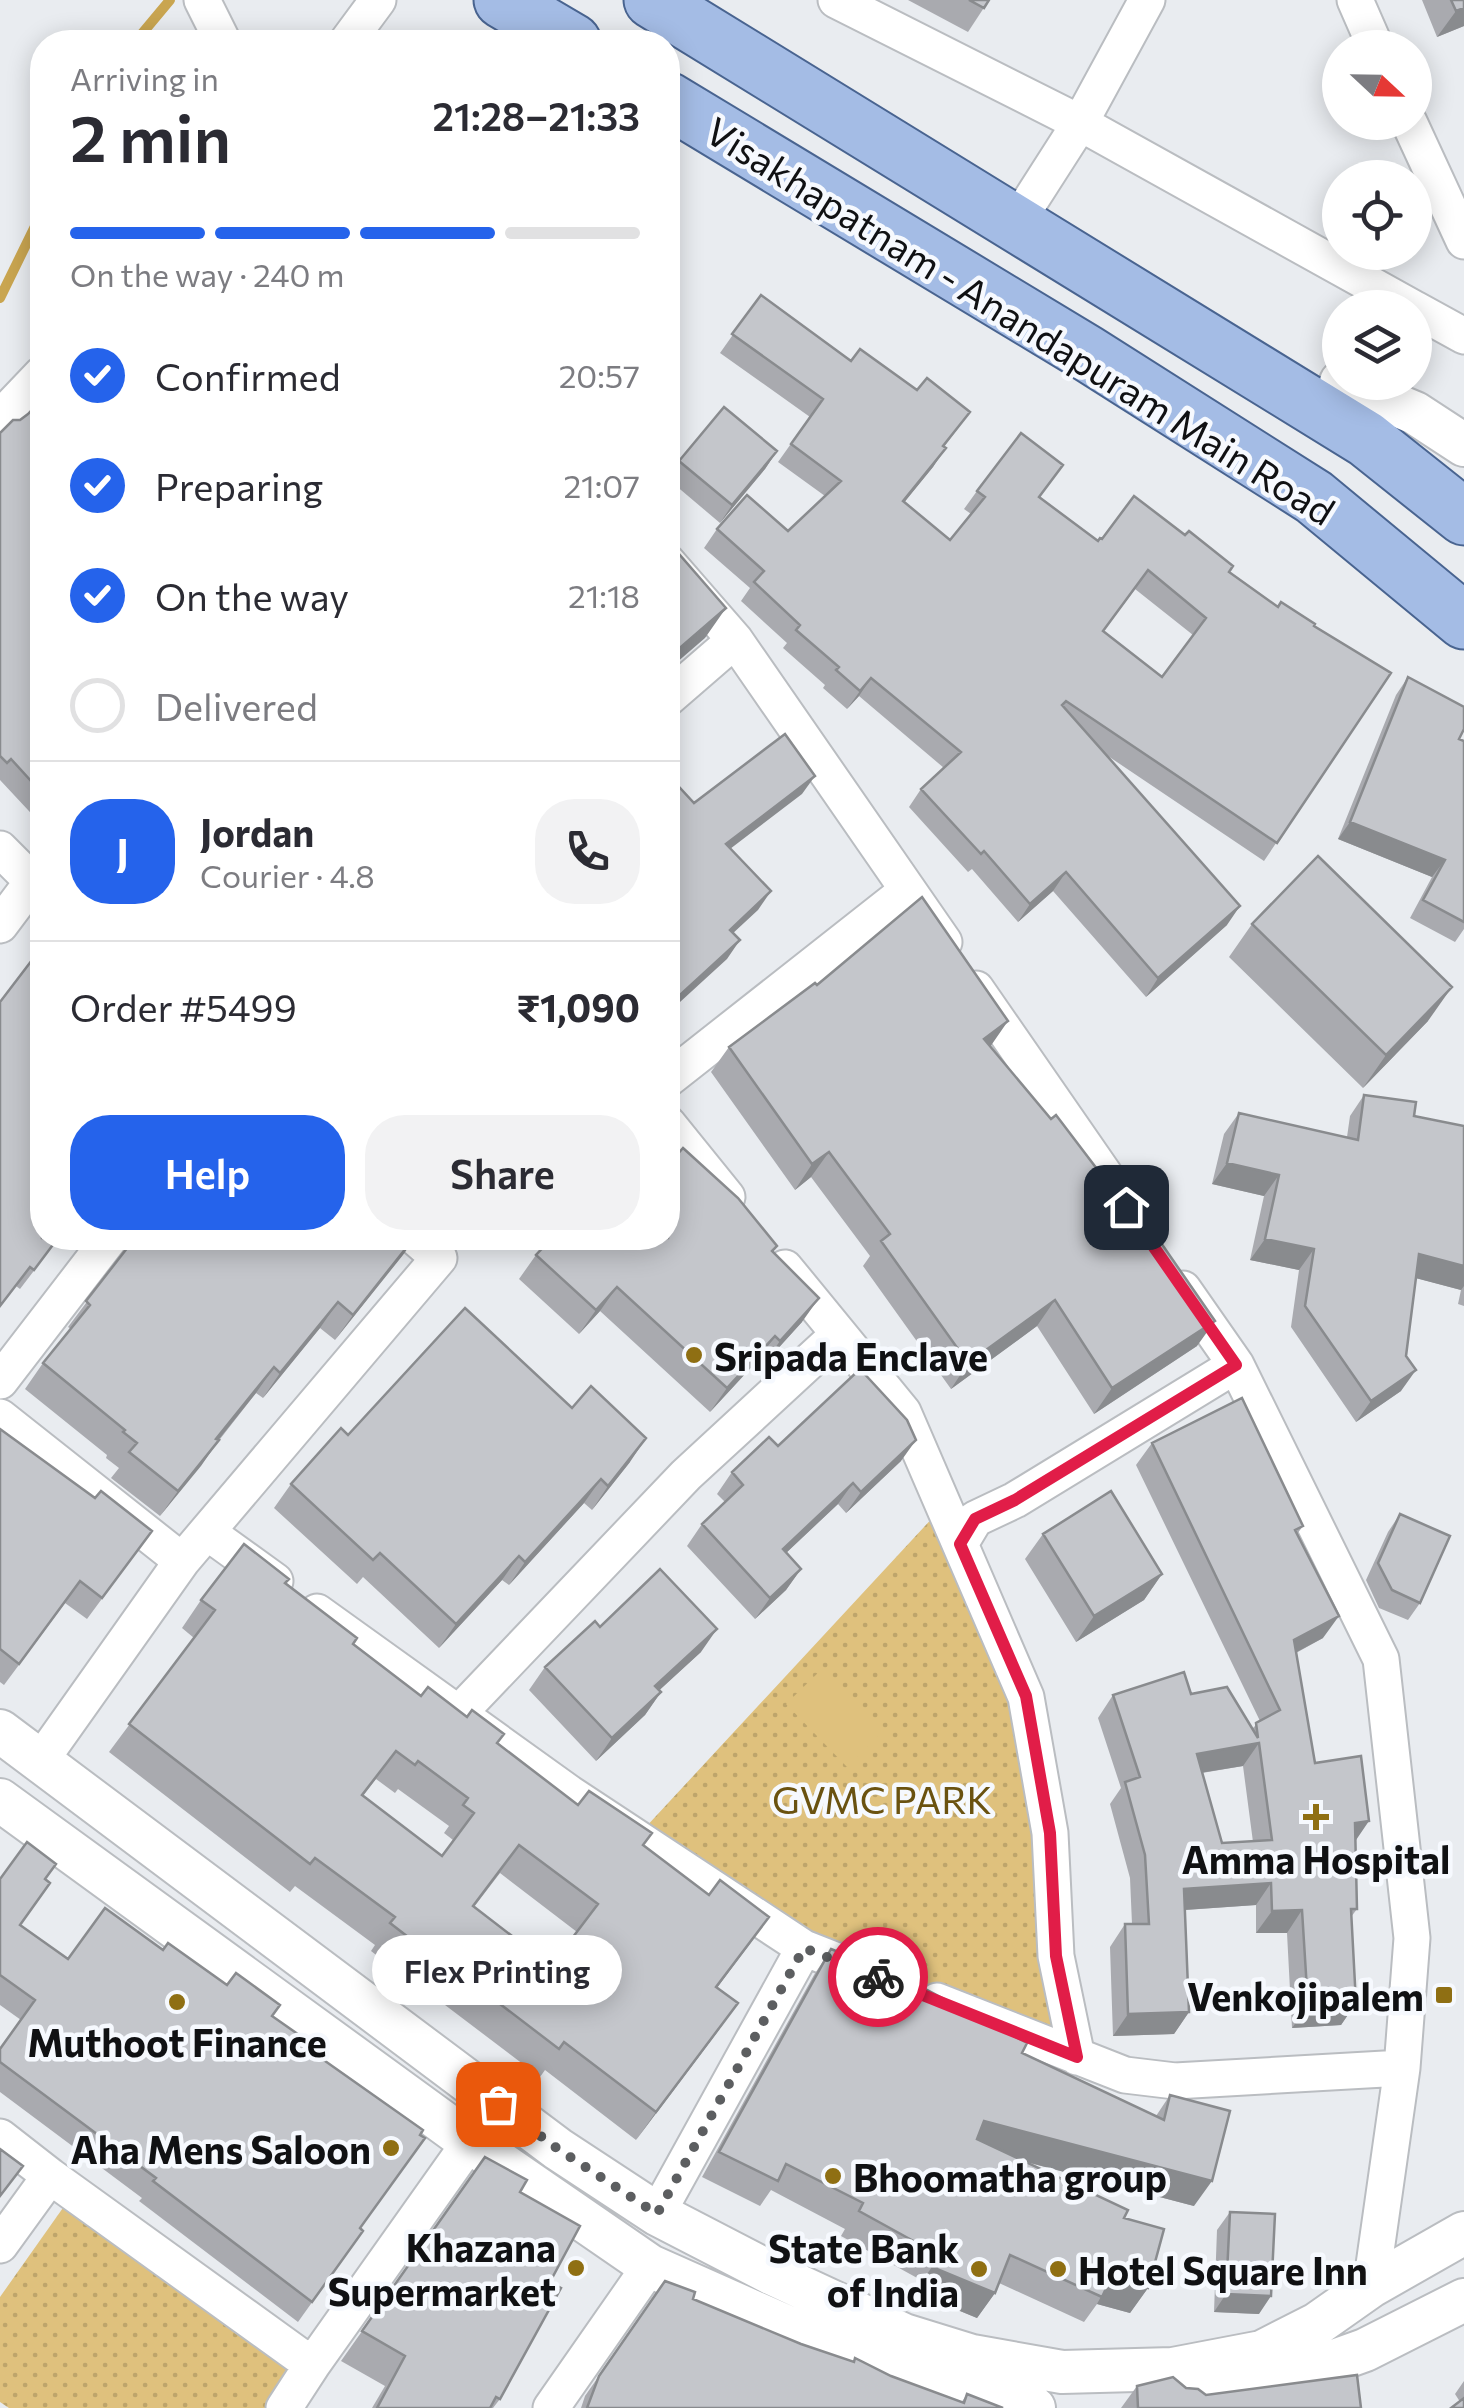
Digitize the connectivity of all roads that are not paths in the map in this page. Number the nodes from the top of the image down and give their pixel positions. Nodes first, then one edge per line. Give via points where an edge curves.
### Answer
1 (378, 0) edge
2 (502, 0) edge
3 (652, 0) edge
4 (836, 0) edge
5 (1147, 0) edge
6 (1356, 0) edge
7 (202, 1) edge
8 (216, 30) edge
9 (356, 30) edge
10 (553, 30) edge
11 (1368, 30) edge
12 (680, 107) edge
13 (1080, 123) junction
14 (1417, 140) edge
15 (1016, 223) junction
16 (1464, 240) edge
17 (1382, 290) edge
18 (1432, 318) edge
19 (1464, 336) edge
20 (1210, 342) junction
21 (1322, 376) edge
22 (30, 387) edge
23 (1384, 400) edge
24 (0, 418) edge
25 (1464, 445) edge
26 (1464, 517) edge
27 (680, 578) edge
28 (1464, 622) edge
29 (735, 640) junction
30 (680, 688) edge
31 (0, 849) edge
32 (30, 878) edge
33 (908, 890) junction
34 (30, 894) edge
35 (0, 925) edge
36 (680, 1070) edge
37 (680, 1139) edge
38 (101, 1250) edge
39 (435, 1250) edge
40 (838, 1334) junction
41 (1236, 1365) junction
42 (0, 1382) edge
43 (0, 1417) edge
44 (206, 1532) junction
45 (960, 1544) junction
46 (182, 1560) junction
47 (458, 1714) junction
48 (0, 1731) edge
49 (41, 1760) junction
50 (2, 1807) edge
51 (804, 1948) junction
52 (1077, 2057) junction
53 (1402, 2068) junction
54 (0, 2137) edge
55 (470, 2142) junction
56 (50, 2176) junction
57 (657, 2214) junction
58 (1464, 2234) edge
59 (0, 2246) edge
60 (650, 2266) junction
61 (1372, 2286) junction
62 (1464, 2300) edge
63 (312, 2364) junction
64 (284, 2408) edge
65 (551, 2408) edge
66 (1034, 2408) edge
67 (1164, 2408) edge

1 - 9 street
2 - 10 main road
3 - 15 main road, Visakhapatnam - Anandapuram Main Road
4 - 13 street
5 - 13 street
6 - 11 street
7 - 8 street
12 - 28 main road, Visakhapatnam - Anandapuram Main Road via 1314,497
13 - 15 street
13 - 17 street
14 - 16 street
15 - 20 main road, Visakhapatnam - Anandapuram Main Road
18 - 19 street
20 - 21 street
20 - 26 main road, Visakhapatnam - Anandapuram Main Road via 1366,439
22 - 24 street
23 - 25 street
27 - 29 street
29 - 30 street
29 - 33 street
31 - 32 street
33 - 36 street
33 - 41 street
34 - 35 street
37 - 40 street
38 - 42 street
39 - 44 street
40 - 45 street via 903,1412
40 - 47 street via 686,1475
41 - 45 street via 975,1519
41 - 53 street via 1380,1659 1412,1938
43 - 46 street
44 - 46 street
44 - 47 street
45 - 52 street via 1026,1696 1050,1833 1056,1956
46 - 49 street
47 - 51 street
48 - 49 street
49 - 50 street
49 - 57 street via 528,2126
50 - 55 street
51 - 52 street
51 - 57 street
52 - 53 street via 1126,2075 1175,2081
53 - 61 street
54 - 56 street
55 - 60 street
55 - 63 street
56 - 59 street
56 - 63 street
57 - 61 street via 904,2336 1062,2372 1173,2369 1262,2352
58 - 61 street
60 - 65 street
60 - 66 street via 891,2372
62 - 67 street via 1365,2350 1251,2391
63 - 64 street

